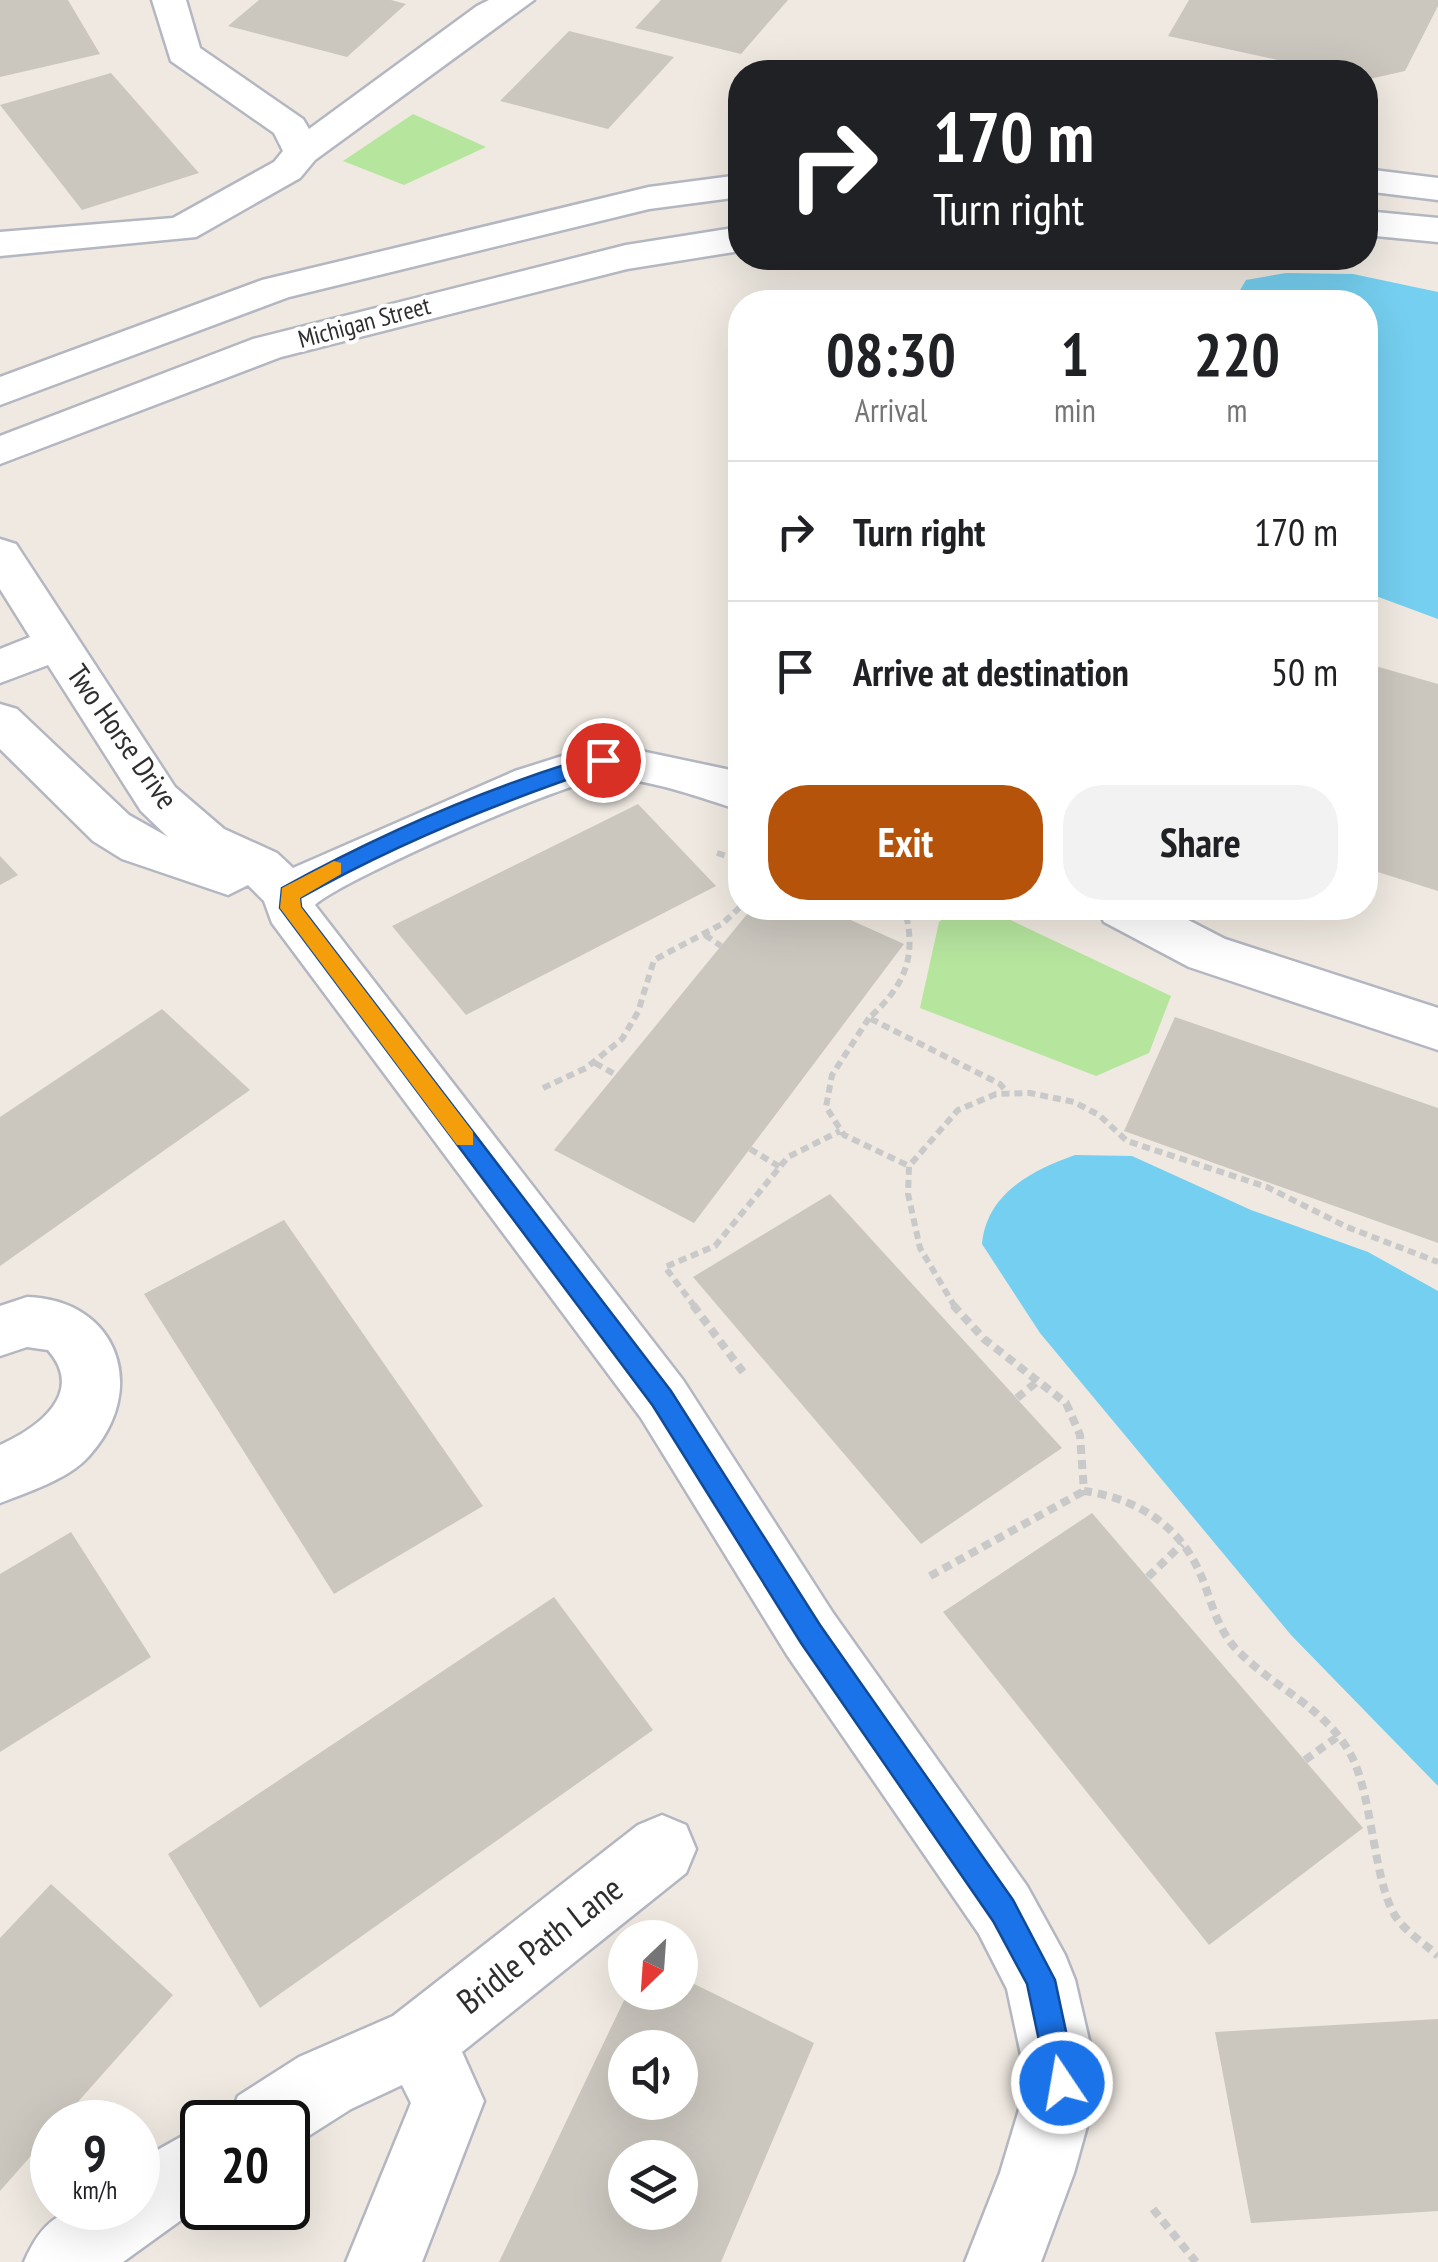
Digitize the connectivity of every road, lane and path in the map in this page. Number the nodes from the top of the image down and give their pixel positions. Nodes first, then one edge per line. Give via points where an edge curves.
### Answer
1 (169, 0) edge
2 (517, 0) edge
3 (302, 152) junction
4 (1378, 182) edge
5 (728, 188) edge
6 (1438, 189) edge
7 (1378, 224) edge
8 (1438, 230) edge
9 (728, 241) edge
10 (0, 244) edge
11 (0, 392) edge
12 (0, 451) edge
13 (0, 554) edge
14 (58, 643) junction
15 (0, 668) edge
16 (92, 698) junction
17 (4, 732) edge
18 (728, 786) edge
19 (717, 853) dead end
20 (728, 856) edge
21 (289, 894) junction
22 (728, 920) edge
23 (906, 920) edge
24 (1145, 920) edge
25 (706, 936) junction
26 (721, 946) dead end
27 (869, 1018) junction
28 (1438, 1029) edge
29 (594, 1064) junction
30 (616, 1074) dead end
31 (543, 1088) dead end
32 (1009, 1094) junction
33 (840, 1131) junction
34 (750, 1150) dead end
35 (909, 1166) junction
36 (780, 1167) junction
37 (1438, 1262) edge
38 (0, 1331) edge
39 (742, 1372) dead end
40 (1039, 1380) junction
41 (1016, 1398) dead end
42 (0, 1474) edge
43 (1084, 1490) junction
44 (1182, 1544) junction
45 (930, 1576) dead end
46 (1148, 1577) dead end
47 (1340, 1735) junction
48 (1304, 1760) dead end
49 (662, 1849) dead end
50 (1438, 1956) edge
51 (418, 2042) junction
52 (298, 2100) edge
53 (1153, 2208) dead end
54 (104, 2230) edge
55 (62, 2262) edge
56 (384, 2262) edge
57 (1004, 2262) edge
58 (1196, 2262) edge

1 - 3 street via 184,53 290,127
2 - 3 street via 489,12
3 - 10 street via 286,170 182,229
4 - 6 street
5 - 11 street, Michigan Street via 649,198 276,288
7 - 8 street
9 - 12 street, Michigan Street via 626,256 267,348
13 - 14 street, Two Horse Drive
14 - 15 street
14 - 16 street, Two Horse Drive
16 - 17 street
16 - 21 street, Two Horse Drive via 158,799 206,842 259,866
17 - 21 street, Two Horse Drive via 110,828 140,846
18 - 21 street via 603,760 514,791
19 - 20 path
21 - 57 street via 290,908 662,1399 810,1634 1003,1910 1040,1980 1062,2083
22 - 25 path
23 - 27 path via 910,957 899,993
24 - 28 street via 1207,953
25 - 26 path
25 - 29 path via 659,955 648,969 636,1018
27 - 32 path
27 - 33 path via 834,1064 828,1110
29 - 30 path
29 - 31 path
32 - 35 path via 958,1110
32 - 37 path via 1074,1102 1150,1152 1267,1186
33 - 35 path
33 - 36 path
34 - 36 path
35 - 40 path via 910,1201 928,1269 972,1329
36 - 39 path via 715,1246 665,1268
38 - 42 street via 19,1320 53,1322 74,1334 95,1385 86,1412 65,1440
40 - 41 path
40 - 43 path via 1068,1404 1080,1432
43 - 44 path via 1142,1505
43 - 45 path
44 - 46 path
44 - 47 path via 1236,1650 1314,1707
47 - 48 path
47 - 50 path via 1370,1817 1382,1884 1398,1920
49 - 51 street, Bridle Path Lane
51 - 52 street, Bridle Path Lane
51 - 56 street via 448,2101
53 - 58 path
54 - 55 street

